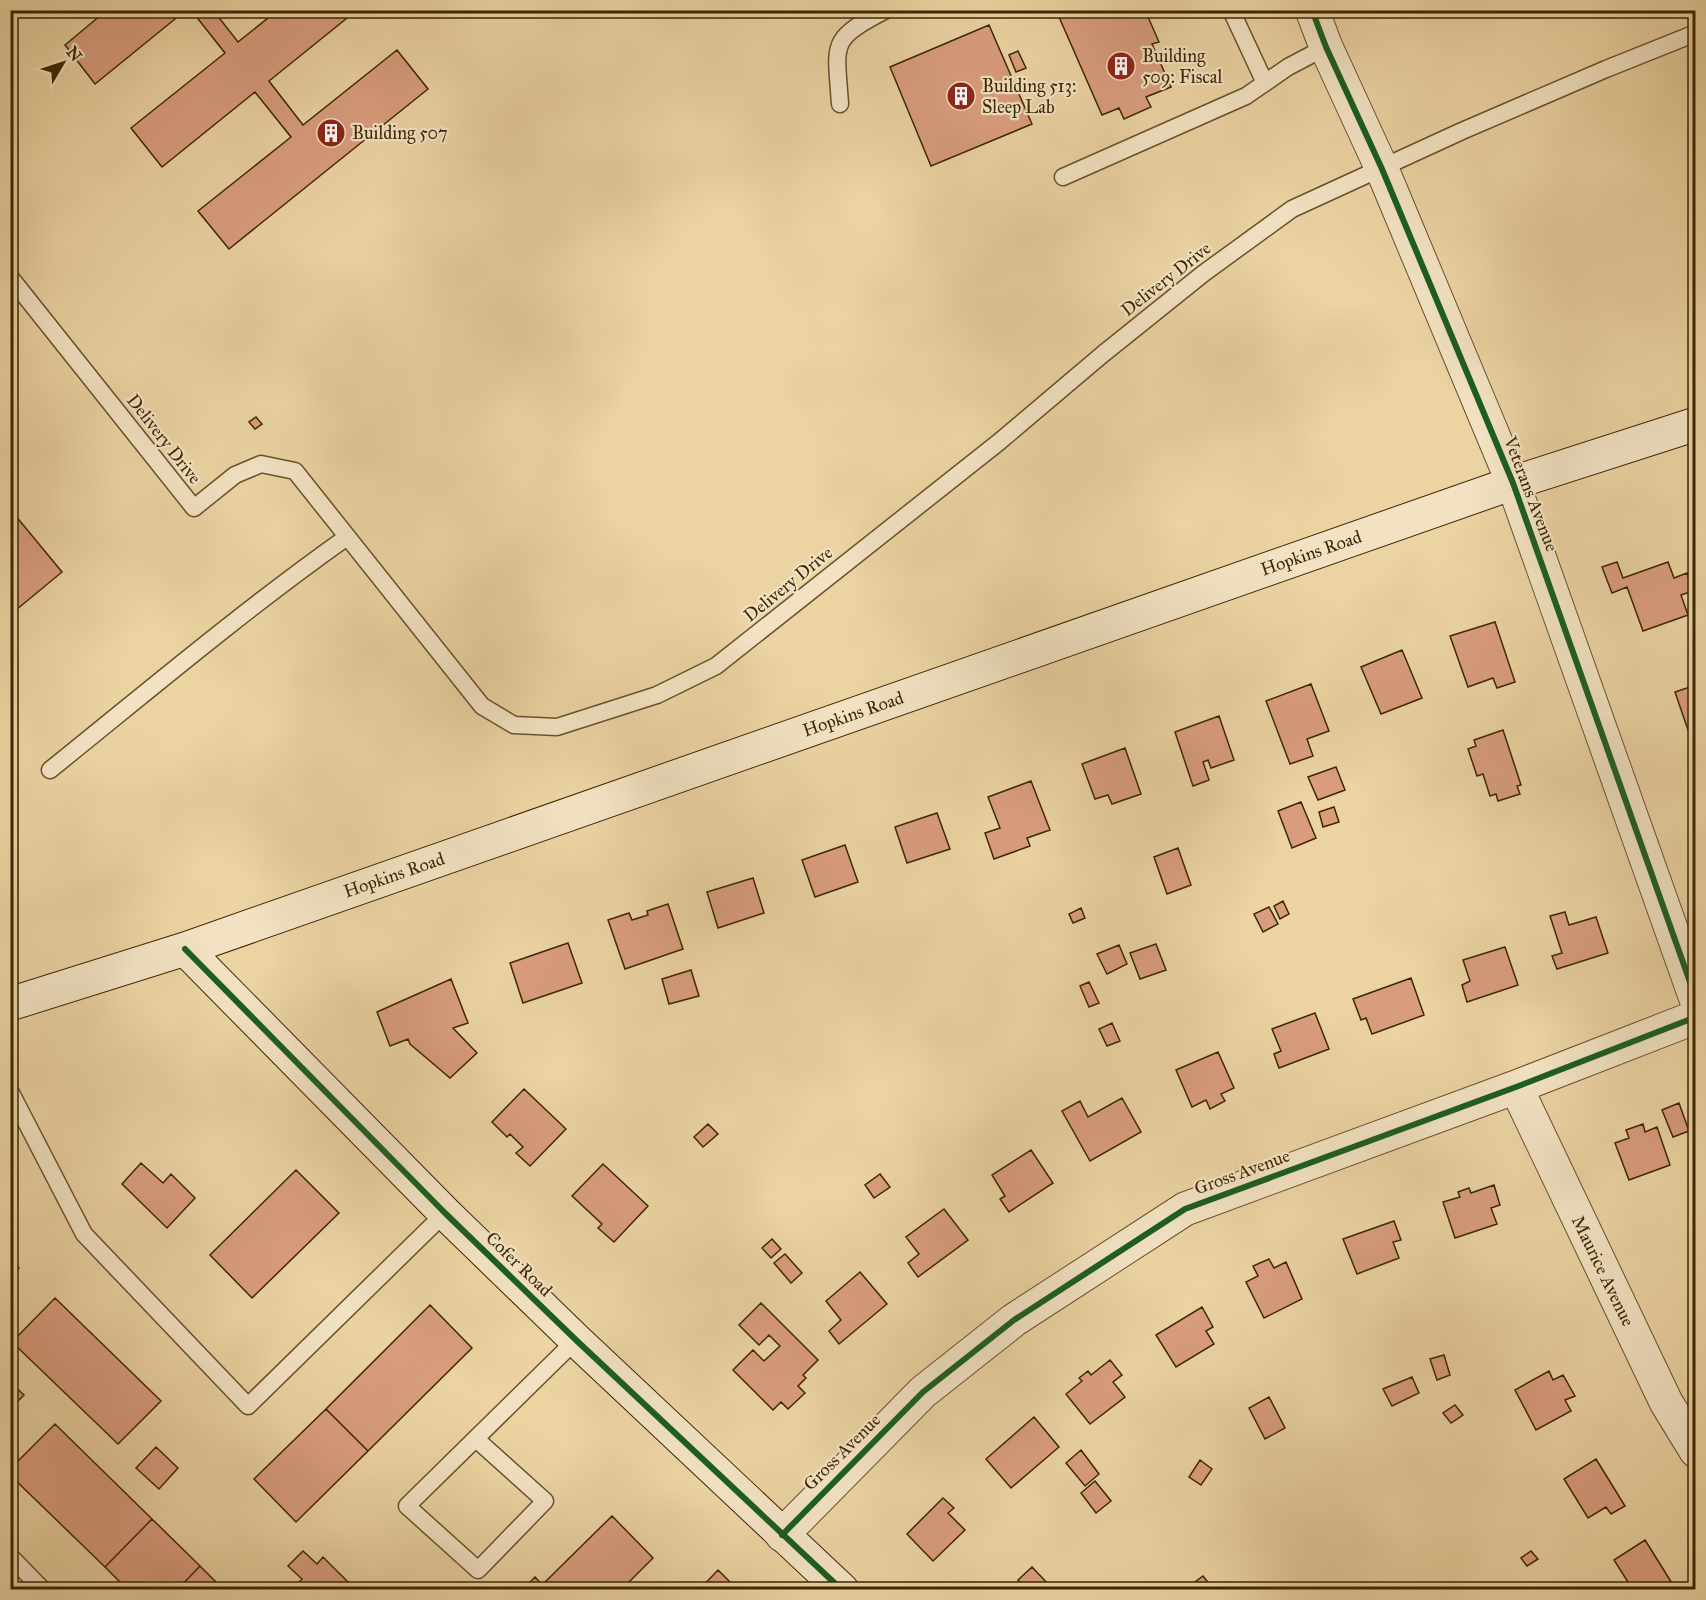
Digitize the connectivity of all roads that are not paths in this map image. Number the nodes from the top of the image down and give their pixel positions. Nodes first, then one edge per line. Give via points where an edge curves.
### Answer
1 (886, 10) edge
2 (1232, 10) edge
3 (1312, 10) edge
4 (1695, 33) edge
5 (1326, 46) junction
6 (1265, 83) junction
7 (840, 104) dead end
8 (1382, 169) junction
9 (1063, 177) dead end
10 (10, 277) edge
11 (1695, 424) edge
12 (1513, 483) junction
13 (347, 537) junction
14 (50, 770) dead end
15 (185, 948) junction
16 (1695, 999) edge
17 (10, 1004) edge
18 (1695, 1017) edge
19 (1516, 1088) junction
20 (10, 1091) edge
21 (445, 1213) junction
22 (576, 1340) junction
23 (476, 1439) junction
24 (1695, 1451) edge
25 (782, 1535) junction
26 (10, 1561) edge
27 (43, 1590) edge
28 (842, 1590) edge

1 - 7 lane via 844,36 838,44
2 - 6 lane
3 - 5 street, Veterans Avenue
4 - 8 lane, Delivery Drive via 1524,104
5 - 6 lane
5 - 8 street, Veterans Avenue
6 - 9 lane via 1246,96
8 - 12 street, Veterans Avenue
8 - 13 lane, Delivery Drive via 1292,209 1204,273 999,442 716,666 657,695 557,727 514,725 482,706
10 - 13 lane, Delivery Drive via 194,508 235,475 261,464 295,471
11 - 12 street, Hopkins Road
12 - 15 street, Hopkins Road
12 - 16 street, Veterans Avenue
13 - 14 lane via 221,630
15 - 17 street, Hopkins Road
15 - 21 street, Cofer Road
18 - 19 street, Gross Avenue
19 - 24 street, Maurice Avenue via 1666,1402
19 - 25 street, Gross Avenue via 1185,1209 1014,1320 923,1392
20 - 21 lane via 84,1234 248,1406
21 - 22 street, Cofer Road
22 - 23 lane
22 - 25 street, Cofer Road
23 - 23 lane via 407,1506 478,1570 545,1501
25 - 28 street, Cofer Road
26 - 27 lane via 13,1559

